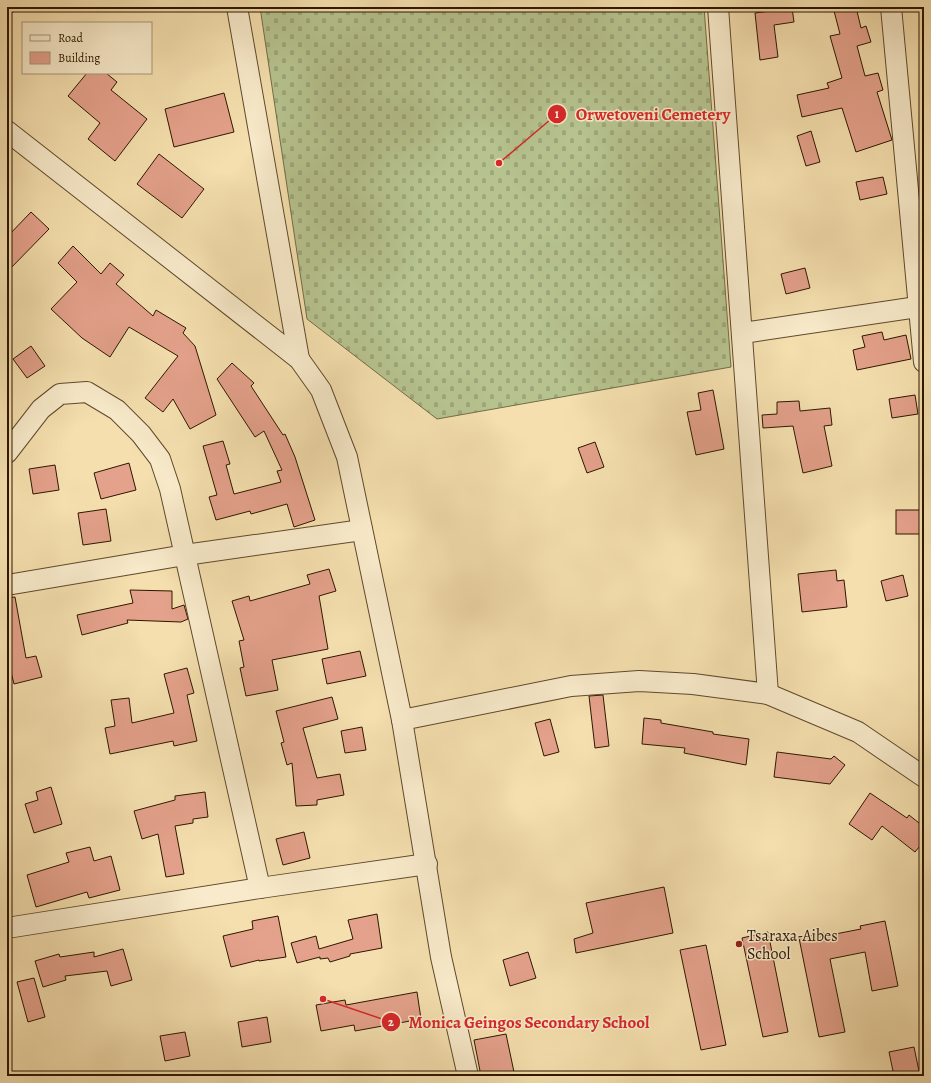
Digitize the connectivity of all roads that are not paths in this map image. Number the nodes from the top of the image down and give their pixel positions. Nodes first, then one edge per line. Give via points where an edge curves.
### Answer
1 (237, 7) edge
2 (718, 7) edge
3 (891, 7) edge
4 (8, 132) edge
5 (922, 307) edge
6 (743, 333) junction
7 (299, 360) junction
8 (924, 362) edge
9 (7, 452) edge
10 (362, 530) junction
11 (185, 555) junction
12 (7, 585) edge
13 (768, 694) junction
14 (402, 720) junction
15 (924, 777) edge
16 (427, 864) junction
17 (260, 888) junction
18 (7, 928) edge
19 (468, 1076) edge

1 - 7 street
2 - 6 street
3 - 5 street
4 - 7 street
5 - 6 street
5 - 8 street
6 - 13 street
7 - 10 street via 321,390 347,457
9 - 11 street via 41,408 60,394 87,392 117,410 160,459 170,489
10 - 11 street
10 - 14 street
11 - 12 street
11 - 17 street
13 - 14 street via 693,684 632,681 571,686
13 - 15 street via 858,732
14 - 16 street
16 - 17 street
16 - 19 street via 441,957
17 - 18 street

